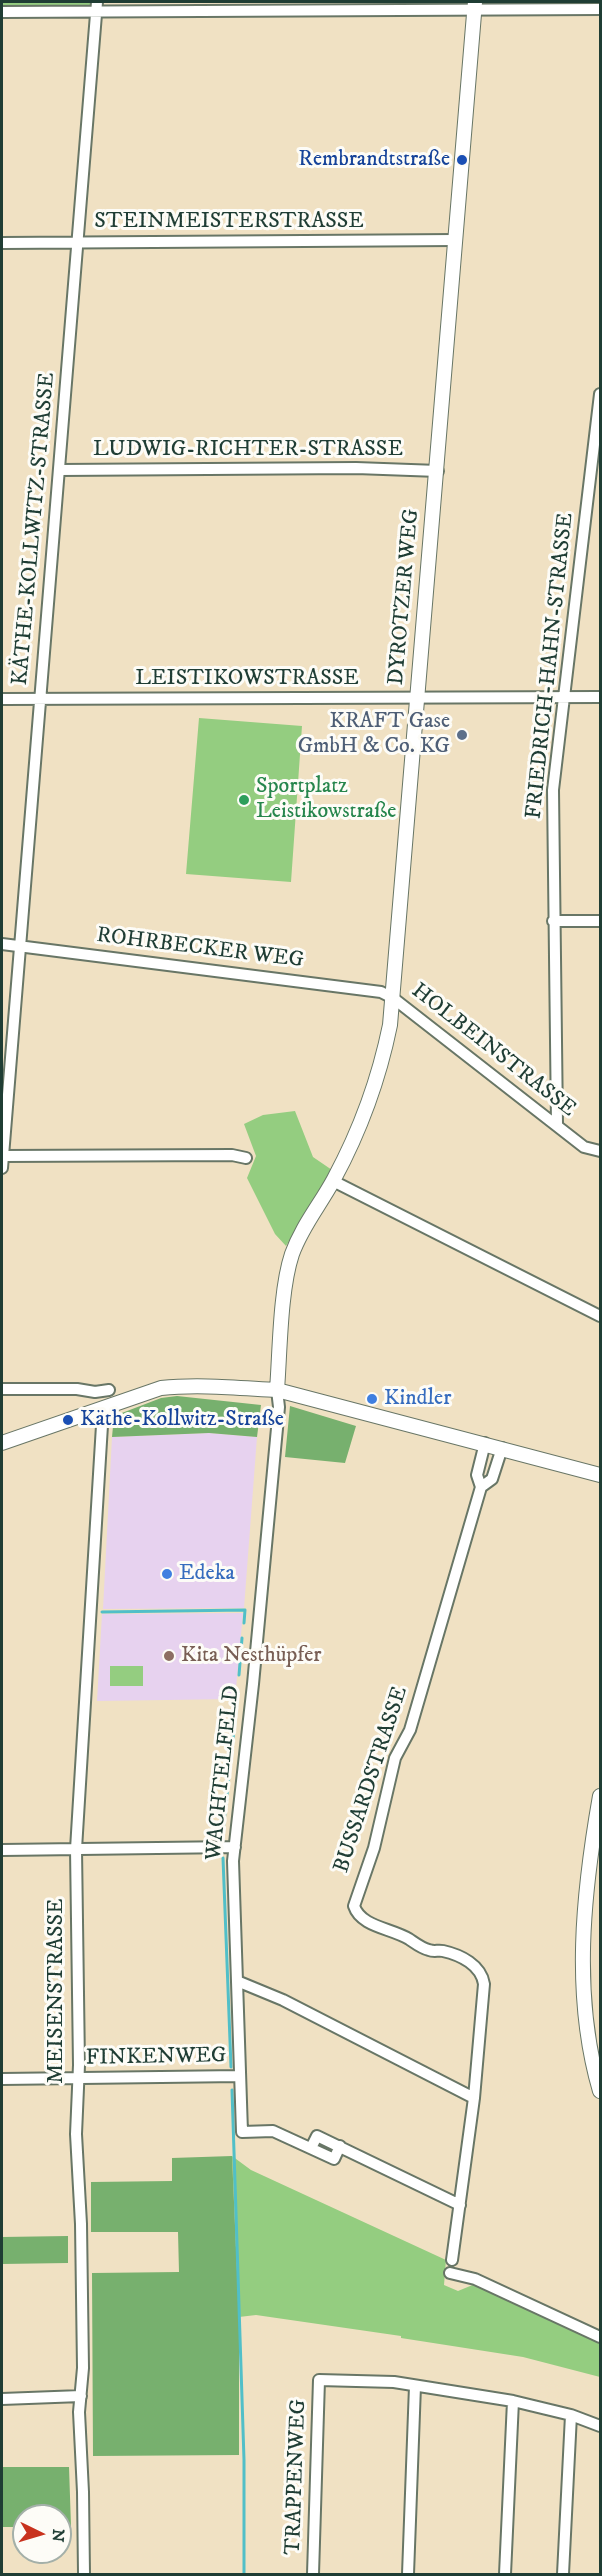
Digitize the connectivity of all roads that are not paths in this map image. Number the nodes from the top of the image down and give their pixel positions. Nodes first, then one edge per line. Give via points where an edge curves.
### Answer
1 (474, 6) edge
2 (97, 7) edge
3 (600, 9) edge
4 (2, 12) edge
5 (456, 240) junction
6 (2, 243) edge
7 (78, 243) junction
8 (600, 394) edge
9 (596, 466) edge
10 (59, 470) junction
11 (438, 471) junction
12 (564, 697) junction
13 (600, 697) edge
14 (418, 698) junction
15 (2, 699) edge
16 (40, 699) junction
17 (553, 921) junction
18 (600, 921) edge
19 (2, 944) edge
20 (21, 946) junction
21 (393, 998) junction
22 (556, 1124) junction
23 (600, 1151) edge
24 (2, 1156) edge
25 (246, 1158) dead end
26 (2, 1168) edge
27 (333, 1181) junction
28 (600, 1316) edge
29 (2, 1389) edge
30 (109, 1390) dead end
31 (277, 1390) junction
32 (102, 1409) junction
33 (2, 1443) edge
34 (485, 1443) junction
35 (502, 1448) junction
36 (600, 1475) edge
37 (482, 1486) junction
38 (600, 1796) edge
39 (235, 1847) junction
40 (76, 1849) junction
41 (2, 1850) edge
42 (237, 1981) junction
43 (240, 2076) junction
44 (78, 2078) junction
45 (2, 2079) edge
46 (600, 2091) edge
47 (474, 2098) junction
48 (459, 2205) junction
49 (452, 2260) dead end
50 (450, 2273) dead end
51 (600, 2337) edge
52 (415, 2386) junction
53 (81, 2396) junction
54 (2, 2399) edge
55 (513, 2401) junction
56 (571, 2415) junction
57 (600, 2426) edge
58 (84, 2574) edge
59 (313, 2574) edge
60 (408, 2574) edge
61 (505, 2574) edge
62 (563, 2574) edge

1 - 2 street
1 - 3 street
1 - 5 street, DYROTZER WEG
2 - 4 street
2 - 7 street, KÄTHE-KOLLWITZ-STRASSE
5 - 7 street, STEINMEISTERSTRASSE
5 - 11 street, DYROTZER WEG
6 - 7 street, STEINMEISTERSTRASSE
7 - 10 street, KÄTHE-KOLLWITZ-STRASSE
8 - 9 street, FRIEDRICH-HAHN-STRASSE
9 - 12 street, FRIEDRICH-HAHN-STRASSE
10 - 11 street, LUDWIG-RICHTER-STRASSE
10 - 16 street, KÄTHE-KOLLWITZ-STRASSE
11 - 14 street, DYROTZER WEG
12 - 13 street, LEISTIKOWSTRASSE
12 - 14 street, LEISTIKOWSTRASSE
12 - 17 street, FRIEDRICH-HAHN-STRASSE via 553,790
14 - 16 street, LEISTIKOWSTRASSE
14 - 21 street, DYROTZER WEG
15 - 16 street, LEISTIKOWSTRASSE
16 - 20 street, KÄTHE-KOLLWITZ-STRASSE
17 - 18 street
17 - 22 street, FRIEDRICH-HAHN-STRASSE
19 - 20 street, ROHRBECKER WEG
20 - 21 street, ROHRBECKER WEG via 381,992
20 - 24 street, KÄTHE-KOLLWITZ-STRASSE
21 - 22 street, HOLBEINSTRASSE
21 - 27 street, DYROTZER WEG via 384,1056 371,1100
22 - 23 street, HOLBEINSTRASSE via 584,1147
24 - 25 street
24 - 26 street, KÄTHE-KOLLWITZ-STRASSE
27 - 28 street
27 - 31 street, DYROTZER WEG via 301,1231 290,1262
29 - 30 street
31 - 32 street via 178,1386 161,1388
31 - 34 street
31 - 39 street, WACHTELFELD via 279,1407 254,1684
32 - 33 street
32 - 40 street, MEISENSTRASSE
34 - 35 street
34 - 37 street, BUSSARDSTRASSE via 477,1475
35 - 36 street
35 - 37 street, BUSSARDSTRASSE via 492,1479
37 - 47 street, BUSSARDSTRASSE via 410,1730 395,1758 374,1848 354,1906 366,1920 428,1950 447,1952 473,1964 483,1975
38 - 46 street via 582,1967 586,2027
39 - 40 street
39 - 42 street, WACHTELFELD
40 - 41 street
40 - 44 street, MEISENSTRASSE
42 - 43 street, WACHTELFELD
42 - 47 street via 284,2000
43 - 44 street, FINKENWEG
43 - 48 street, WACHTELFELD via 242,2132 273,2131 334,2159 340,2146
44 - 45 street, FINKENWEG
44 - 53 street, MEISENSTRASSE
47 - 48 street, BUSSARDSTRASSE
48 - 49 street, BUSSARDSTRASSE
50 - 51 street via 475,2279
52 - 55 street
52 - 59 street, TRAPPENWEG via 319,2380
52 - 60 street
53 - 54 street
53 - 58 street, MEISENSTRASSE
55 - 56 street
55 - 61 street
56 - 57 street
56 - 62 street

